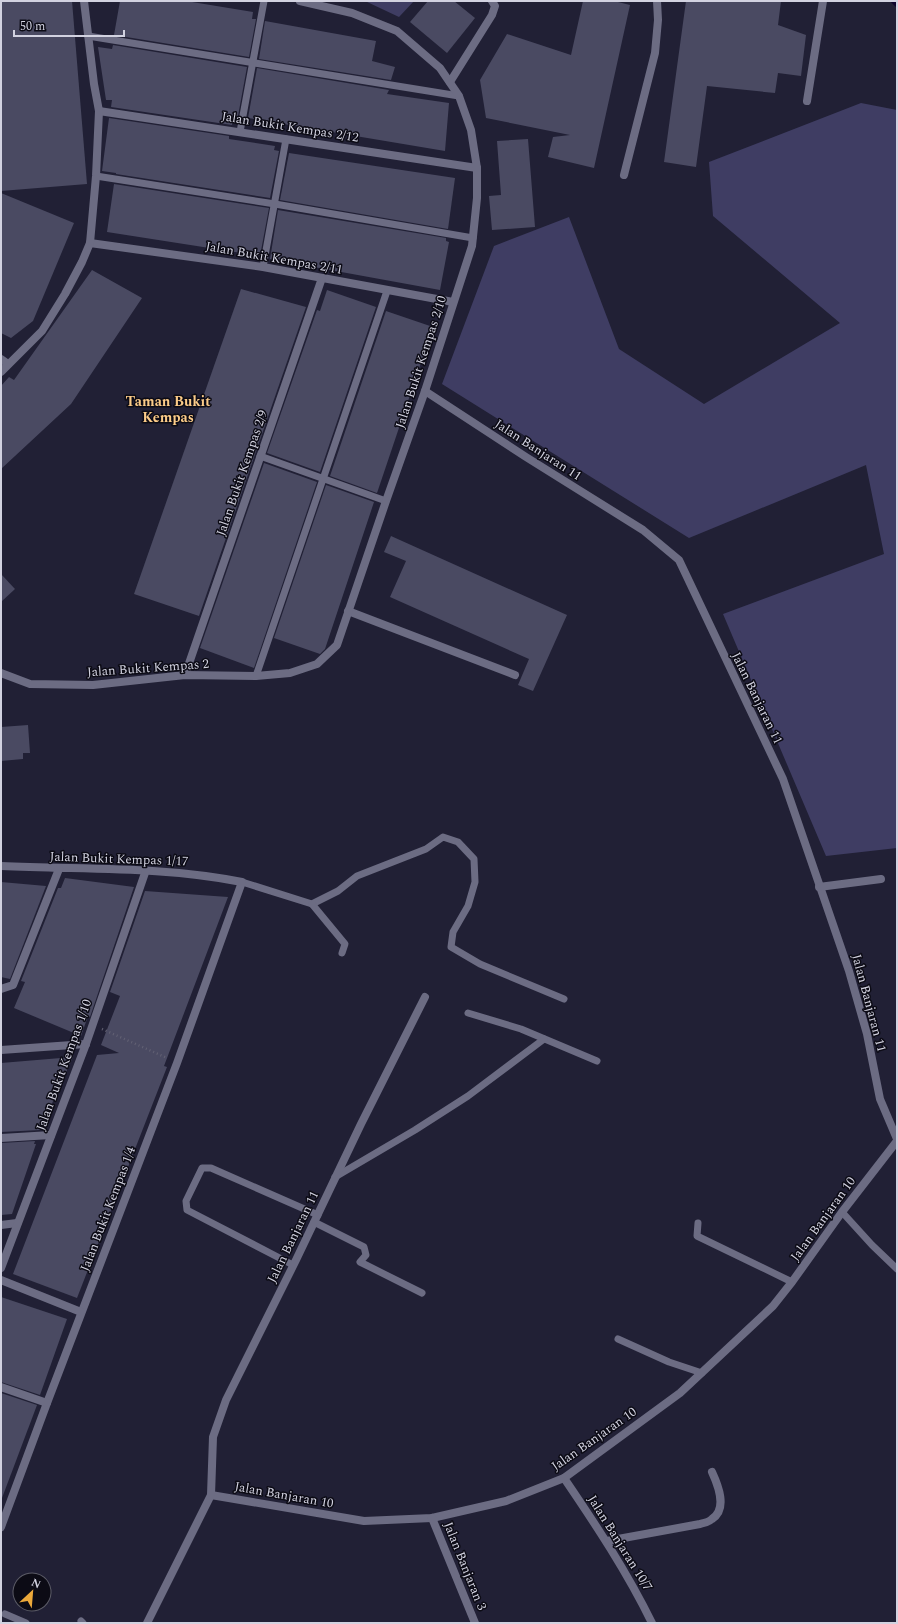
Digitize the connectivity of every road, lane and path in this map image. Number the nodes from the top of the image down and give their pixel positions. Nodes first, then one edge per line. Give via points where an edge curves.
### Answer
1 (84, 1) edge
2 (264, 1) edge
3 (300, 1) edge
4 (492, 1) edge
5 (657, 1) edge
6 (823, 1) edge
7 (88, 36) junction
8 (254, 64) junction
9 (450, 82) junction
10 (459, 96) junction
11 (807, 101) dead end
12 (98, 111) junction
13 (240, 132) junction
14 (286, 139) junction
15 (477, 168) junction
16 (624, 175) dead end
17 (96, 176) junction
18 (275, 204) junction
19 (473, 238) junction
20 (90, 243) junction
21 (262, 267) junction
22 (322, 278) junction
23 (387, 291) junction
24 (453, 302) junction
25 (1, 359) edge
26 (8, 364) junction
27 (1, 372) edge
28 (426, 391) junction
29 (260, 456) junction
30 (324, 478) junction
31 (386, 501) junction
32 (348, 611) junction
33 (337, 645) joint
34 (1, 673) edge
35 (185, 675) junction
36 (515, 675) dead end
37 (256, 676) junction
38 (1, 866) edge
39 (60, 869) junction
40 (146, 870) junction
41 (881, 879) dead end
42 (242, 882) junction
43 (819, 887) junction
44 (312, 904) junction
45 (342, 953) dead end
46 (1, 989) edge
47 (425, 997) dead end
48 (564, 999) dead end
49 (468, 1013) dead end
50 (93, 1025) junction
51 (544, 1039) junction
52 (86, 1044) junction
53 (1, 1050) edge
54 (598, 1060) dead end
55 (177, 1063) junction
56 (51, 1135) junction
57 (1, 1138) edge
58 (897, 1140) edge
59 (335, 1177) junction
60 (842, 1212) junction
61 (316, 1218) junction
62 (17, 1223) junction
63 (698, 1223) dead end
64 (1, 1225) edge
65 (293, 1265) junction
66 (1, 1268) edge
67 (897, 1269) edge
68 (1, 1280) edge
69 (792, 1282) junction
70 (422, 1293) dead end
71 (81, 1312) junction
72 (618, 1339) dead end
73 (702, 1373) junction
74 (1, 1387) edge
75 (47, 1403) junction
76 (712, 1472) dead end
77 (564, 1478) junction
78 (211, 1495) junction
79 (432, 1518) junction
80 (1, 1527) edge
81 (607, 1541) junction
82 (5, 1614) dead end
83 (474, 1622) edge
84 (26, 1623) edge
85 (147, 1623) edge
86 (652, 1623) edge

1 - 7 street
2 - 8 lane
3 - 9 street, Jalan Bukit Kempas 2/10 via 352,13 397,31 440,68
4 - 9 street via 495,6 492,15
5 - 16 street via 655,53
6 - 11 street
7 - 8 lane
7 - 12 street
8 - 10 lane
8 - 13 lane
9 - 10 street, Jalan Bukit Kempas 2/10
10 - 15 street, Jalan Bukit Kempas 2/10 via 471,130
12 - 13 street, Jalan Bukit Kempas 2/12
12 - 17 street
13 - 14 street, Jalan Bukit Kempas 2/12
14 - 15 street, Jalan Bukit Kempas 2/12
14 - 18 lane
15 - 19 street, Jalan Bukit Kempas 2/10
17 - 18 lane
17 - 20 street
18 - 19 lane
18 - 21 lane
19 - 24 street, Jalan Bukit Kempas 2/10
20 - 21 street, Jalan Bukit Kempas 2/11
20 - 26 street via 65,294 42,331
21 - 22 street, Jalan Bukit Kempas 2/11
22 - 23 street, Jalan Bukit Kempas 2/11
22 - 29 street, Jalan Bukit Kempas 2/9
23 - 24 street, Jalan Bukit Kempas 2/11
23 - 30 lane
24 - 28 street, Jalan Bukit Kempas 2/10
25 - 26 street
26 - 27 street
28 - 31 street, Jalan Bukit Kempas 2/10
28 - 43 street, Jalan Banjaran 11 via 643,530 678,560 783,779
29 - 30 lane
29 - 35 street, Jalan Bukit Kempas 2/9
30 - 31 lane
30 - 37 lane
31 - 32 street, Jalan Bukit Kempas 2/10
32 - 33 street, Jalan Bukit Kempas 2/10
32 - 36 street
33 - 37 street, Jalan Bukit Kempas 2 via 317,664 290,673
34 - 35 street, Jalan Bukit Kempas 2 via 30,684 93,685
35 - 37 street, Jalan Bukit Kempas 2
38 - 39 street, Jalan Bukit Kempas 1/17
39 - 40 street, Jalan Bukit Kempas 1/17
39 - 46 street via 13,985
40 - 42 street, Jalan Bukit Kempas 1/17 via 208,875
40 - 50 street, Jalan Bukit Kempas 1/10
41 - 43 street
42 - 44 lane
42 - 55 street, Jalan Bukit Kempas 1/4
43 - 58 street, Jalan Banjaran 11 via 855,992 867,1034 880,1099
44 - 45 lane via 345,944
44 - 48 lane via 338,892 357,876 426,850 443,837 458,842 474,859 475,882 468,906 453,932 451,947 480,964
47 - 59 street, Jalan Banjaran 11
49 - 51 lane via 521,1029
50 - 52 street, Jalan Bukit Kempas 1/10
50 - 55 path
51 - 54 lane
51 - 59 lane via 468,1096
52 - 53 street
52 - 56 street, Jalan Bukit Kempas 1/10
55 - 71 street, Jalan Bukit Kempas 1/4
56 - 57 street
56 - 62 street, Jalan Bukit Kempas 1/10
58 - 60 street, Jalan Banjaran 10
59 - 61 street, Jalan Banjaran 11
60 - 67 lane
60 - 69 street, Jalan Banjaran 10
61 - 65 street, Jalan Banjaran 11
61 - 65 lane via 211,1168 202,1168 186,1201 187,1210
61 - 70 lane via 364,1247 366,1255 360,1262
62 - 64 street
62 - 66 street, Jalan Bukit Kempas 1/10
63 - 69 lane via 697,1236
65 - 78 street, Jalan Banjaran 11 via 226,1400 213,1437
68 - 71 street
69 - 73 street, Jalan Banjaran 10 via 773,1306
71 - 75 street, Jalan Bukit Kempas 1/4
72 - 73 lane via 669,1362
73 - 77 street, Jalan Banjaran 10 via 680,1393
74 - 75 street
75 - 80 street, Jalan Bukit Kempas 1/4
76 - 81 street via 720,1497 720,1509 714,1519 693,1526
77 - 79 street, Jalan Banjaran 10 via 506,1501
77 - 81 street, Jalan Banjaran 10/7
78 - 79 street, Jalan Banjaran 10 via 364,1521
78 - 85 street
79 - 83 street, Jalan Banjaran 3
81 - 86 street, Jalan Banjaran 10/7 via 634,1586
82 - 84 lane

